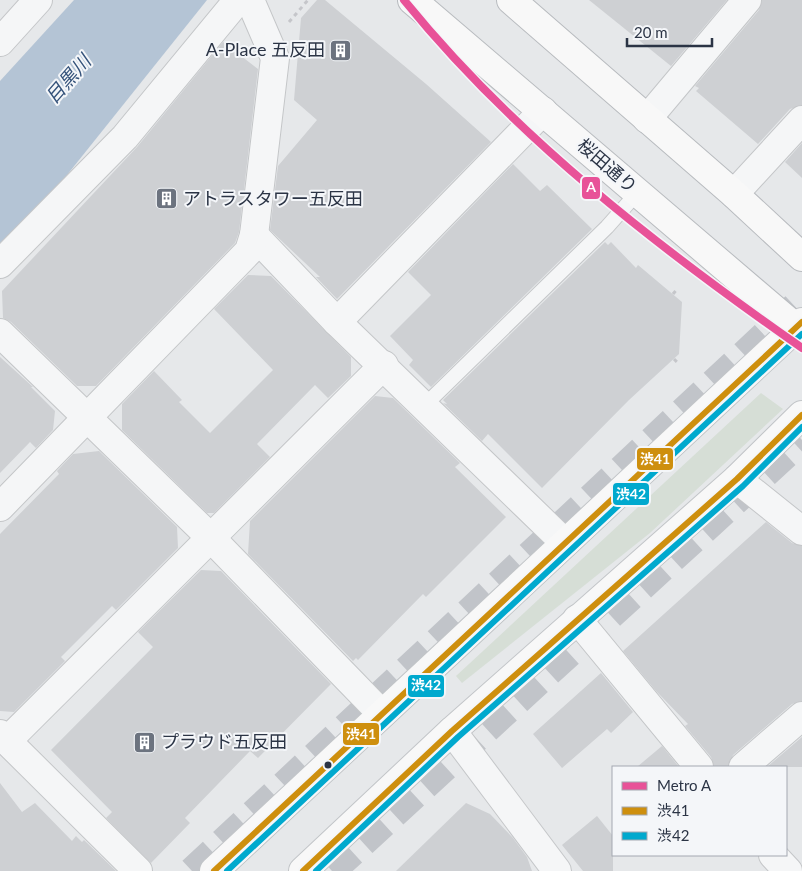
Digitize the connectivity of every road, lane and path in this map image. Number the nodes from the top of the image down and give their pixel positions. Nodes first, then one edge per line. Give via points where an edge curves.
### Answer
1 (38, 0) edge
2 (238, 0) edge
3 (250, 0) edge
4 (308, 0) edge
5 (412, 0) edge
6 (512, 0) edge
7 (747, 0) edge
8 (283, 29) dead end
9 (0, 42) edge
10 (543, 111) junction
11 (646, 119) junction
12 (802, 120) edge
13 (638, 192) junction
14 (734, 194) junction
15 (254, 235) junction
16 (802, 257) edge
17 (0, 264) edge
18 (678, 288) dead end
19 (673, 294) dead end
20 (337, 322) junction
21 (800, 328) edge
22 (0, 333) edge
23 (674, 359) dead end
24 (678, 363) dead end
25 (384, 365) junction
26 (425, 405) junction
27 (802, 415) edge
28 (88, 419) junction
29 (737, 479) junction
30 (0, 507) edge
31 (802, 531) edge
32 (210, 537) junction
33 (565, 543) junction
34 (577, 619) junction
35 (382, 714) junction
36 (802, 716) edge
37 (452, 731) junction
38 (3, 738) edge
39 (698, 766) edge
40 (744, 766) edge
41 (775, 856) edge
42 (555, 870) edge
43 (138, 871) edge
44 (214, 871) edge
45 (303, 871) edge
46 (788, 871) edge

1 - 9 street
2 - 17 street via 125,137
3 - 15 street via 275,58
4 - 8 path
5 - 10 main road, 桜田通り
6 - 11 main road
7 - 11 street
10 - 13 main road, 桜田通り
10 - 20 street
11 - 14 main road
12 - 14 street
13 - 21 main road, 桜田通り
13 - 26 lane via 607,227
14 - 16 main road
15 - 20 street
15 - 28 street via 249,251
18 - 19 path
20 - 25 street
21 - 33 main road
22 - 28 street
23 - 24 path
25 - 26 street
25 - 32 street
26 - 33 street
27 - 29 main road
28 - 30 street
28 - 32 street
29 - 31 street
29 - 34 main road
32 - 35 street
32 - 38 street
33 - 35 main road
34 - 37 main road
34 - 39 street
35 - 44 main road
36 - 40 street
37 - 42 street
37 - 45 main road
38 - 43 street
41 - 46 street

